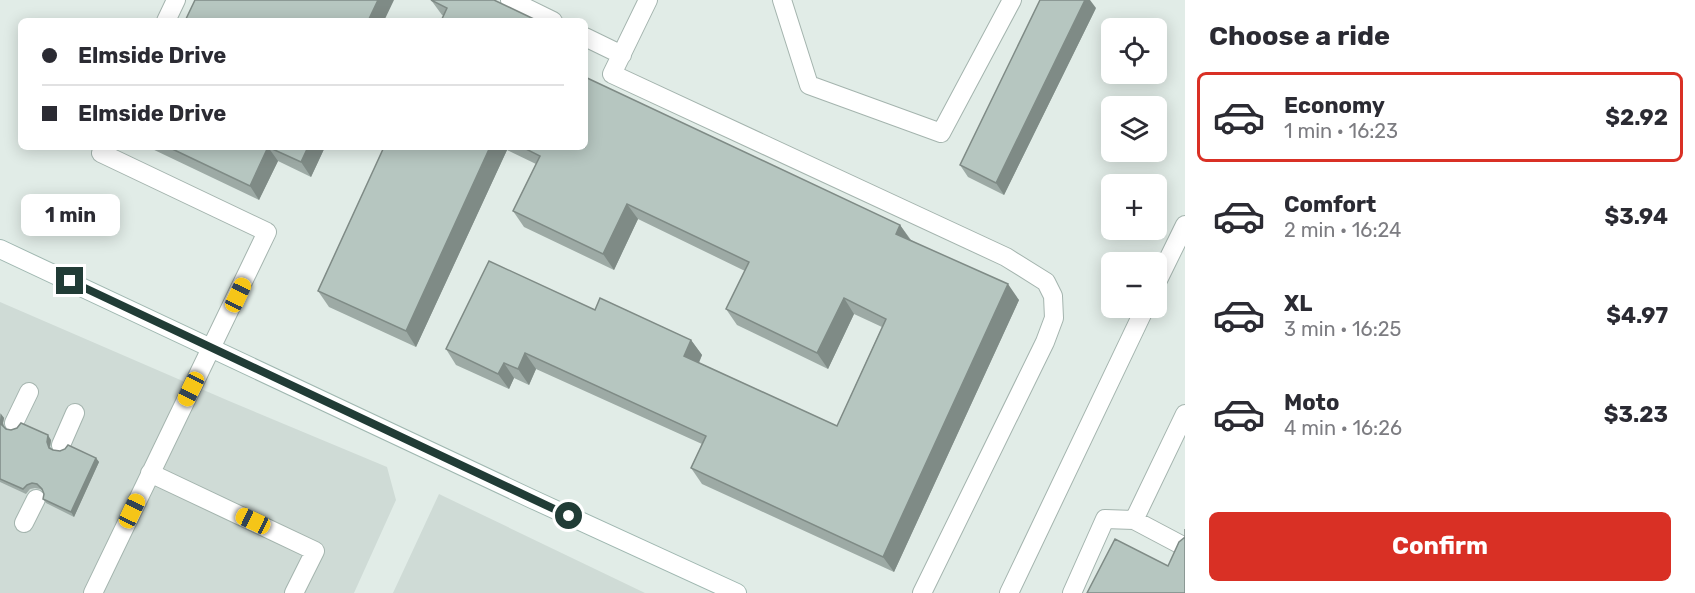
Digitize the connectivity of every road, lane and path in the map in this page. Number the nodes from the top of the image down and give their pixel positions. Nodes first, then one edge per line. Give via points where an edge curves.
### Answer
1 (176, 0) edge
2 (510, 0) edge
3 (648, 0) edge
4 (782, 0) edge
5 (1012, 0) edge
6 (167, 18) edge
7 (547, 18) edge
8 (588, 38) edge
9 (622, 55) junction
10 (102, 150) edge
11 (1185, 225) edge
12 (0, 249) edge
13 (1167, 262) edge
14 (1141, 318) edge
15 (210, 348) junction
16 (29, 392) dead end
17 (75, 413) dead end
18 (1185, 414) edge
19 (14, 423) dead end
20 (62, 445) dead end
21 (150, 473) junction
22 (36, 499) dead end
23 (1134, 520) junction
24 (24, 523) dead end
25 (1185, 547) edge
26 (93, 593) edge
27 (294, 593) edge
28 (737, 593) edge
29 (922, 593) edge
30 (1009, 593) edge
31 (1072, 593) edge

1 - 6 street
2 - 7 street
3 - 9 street
4 - 5 street via 809,85 941,133
8 - 9 street
9 - 29 street via 612,74 1006,257 1046,282 1053,296 1054,318 1045,342
10 - 15 street via 101,153 267,232
11 - 13 street
12 - 15 street
14 - 30 street
15 - 21 street
15 - 28 street
16 - 19 street
17 - 20 street
18 - 23 street
21 - 26 street
21 - 27 street via 315,551
22 - 24 street
23 - 25 street
23 - 31 street via 1105,519

